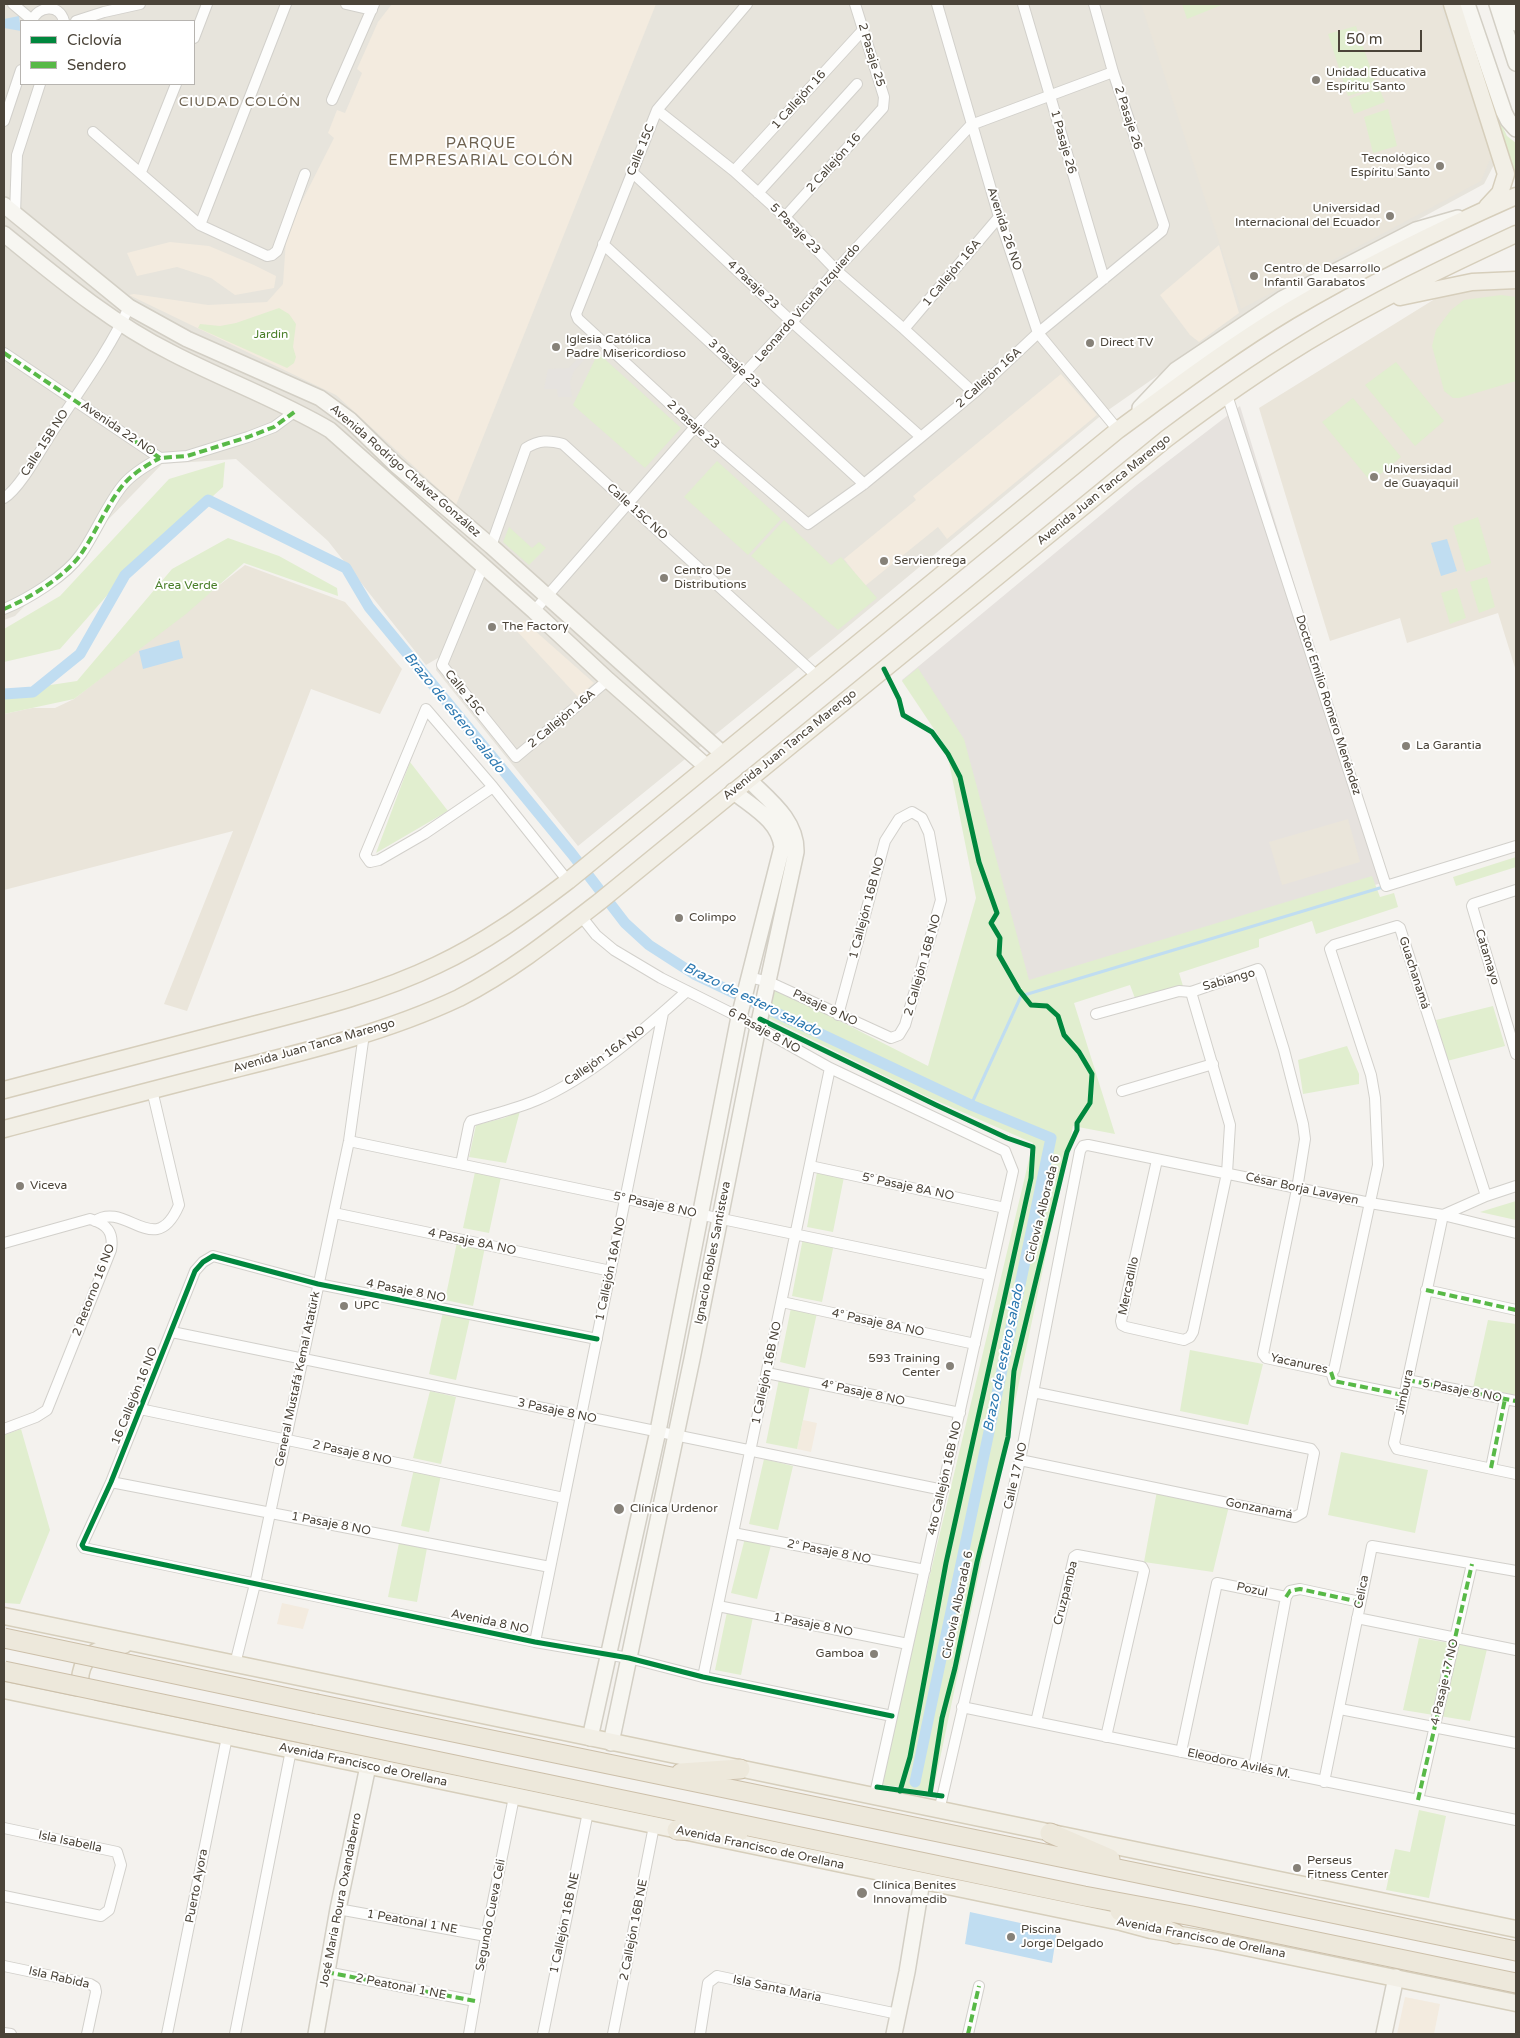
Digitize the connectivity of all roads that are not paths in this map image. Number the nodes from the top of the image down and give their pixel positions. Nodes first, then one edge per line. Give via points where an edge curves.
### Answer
1 (13, 4) edge
2 (65, 4) edge
3 (140, 4) edge
4 (207, 4) edge
5 (286, 4) edge
6 (346, 4) edge
7 (747, 4) edge
8 (855, 4) edge
9 (937, 4) edge
10 (1023, 4) edge
11 (1094, 4) edge
12 (1452, 4) edge
13 (1467, 4) edge
14 (44, 7) edge
15 (373, 7) edge
16 (1507, 9) edge
17 (31, 20) edge
18 (32, 20) edge
19 (64, 20) edge
20 (79, 20) edge
21 (863, 30) junction
22 (195, 35) edge
23 (1516, 62) edge
24 (1113, 72) junction
25 (20, 73) edge
26 (857, 84) dead end
27 (40, 85) edge
28 (176, 85) edge
29 (1050, 97) junction
30 (332, 100) dead end
31 (883, 108) joint
32 (657, 110) junction
33 (4, 121) edge
34 (971, 125) junction
35 (1516, 129) edge
36 (93, 132) dead end
37 (734, 171) junction
38 (141, 172) junction
39 (632, 172) junction
40 (305, 174) dead end
41 (758, 193) junction
42 (1516, 196) edge
43 (10, 210) edge
44 (1479, 212) junction
45 (785, 217) junction
46 (999, 217) junction
47 (200, 225) junction
48 (1162, 231) joint
49 (4, 234) edge
50 (1516, 234) edge
51 (603, 244) junction
52 (836, 270) junction
53 (1104, 279) junction
54 (1516, 280) edge
55 (1380, 301) junction
56 (129, 307) junction
57 (578, 319) joint
58 (792, 322) junction
59 (122, 323) junction
60 (904, 329) junction
61 (1038, 333) junction
62 (4, 353) edge
63 (745, 374) junction
64 (974, 393) junction
65 (1227, 394) junction
66 (74, 399) junction
67 (297, 410) junction
68 (695, 427) junction
69 (1118, 430) junction
70 (921, 437) junction
71 (160, 458) junction
72 (864, 484) junction
73 (4, 498) edge
74 (629, 504) junction
75 (812, 522) joint
76 (491, 546) junction
77 (483, 566) junction
78 (548, 596) junction
79 (4, 609) edge
80 (534, 611) junction
81 (817, 676) junction
82 (608, 680) junction
83 (723, 754) junction
84 (516, 757) joint
85 (707, 767) junction
86 (748, 779) junction
87 (493, 787) junction
88 (733, 791) junction
89 (912, 812) joint
90 (1516, 846) edge
91 (571, 879) junction
92 (1516, 890) edge
93 (581, 916) junction
94 (749, 980) junction
95 (768, 985) junction
96 (687, 991) junction
97 (1191, 992) junction
98 (663, 1013) junction
99 (740, 1013) junction
100 (1096, 1014) dead end
101 (838, 1015) junction
102 (759, 1022) junction
103 (364, 1034) junction
104 (899, 1035) joint
105 (1516, 1054) edge
106 (1213, 1064) junction
107 (830, 1068) junction
108 (4, 1090) edge
109 (152, 1090) junction
110 (1122, 1091) dead end
111 (4, 1129) edge
112 (349, 1141) junction
113 (1088, 1145) joint
114 (1010, 1160) joint
115 (1157, 1160) junction
116 (461, 1164) junction
117 (810, 1166) junction
118 (1227, 1172) junction
119 (1516, 1186) edge
120 (1297, 1189) junction
121 (1486, 1196) junction
122 (626, 1199) junction
123 (1370, 1203) junction
124 (1005, 1208) junction
125 (334, 1213) junction
126 (701, 1214) junction
127 (1443, 1215) junction
128 (720, 1218) junction
129 (95, 1221) junction
130 (1516, 1233) edge
131 (796, 1234) junction
132 (4, 1243) edge
133 (212, 1256) joint
134 (611, 1271) junction
135 (990, 1275) junction
136 (318, 1284) junction
137 (1426, 1290) junction
138 (782, 1302) junction
139 (1516, 1310) edge
140 (172, 1332) junction
141 (597, 1339) junction
142 (975, 1344) junction
143 (303, 1359) junction
144 (1331, 1372) junction
145 (767, 1374) junction
146 (1407, 1380) junction
147 (1033, 1392) junction
148 (1403, 1396) junction
149 (1505, 1399) junction
150 (1516, 1401) edge
151 (140, 1409) junction
152 (960, 1413) junction
153 (581, 1416) junction
154 (4, 1429) edge
155 (658, 1432) junction
156 (674, 1435) junction
157 (285, 1440) junction
158 (751, 1450) junction
159 (1020, 1460) junction
160 (1491, 1468) junction
161 (1516, 1474) edge
162 (111, 1482) junction
163 (943, 1490) junction
164 (564, 1498) junction
165 (270, 1513) junction
166 (733, 1533) junction
167 (84, 1548) joint
168 (1472, 1564) junction
169 (550, 1567) junction
170 (925, 1570) junction
171 (1516, 1571) edge
172 (255, 1584) junction
173 (1286, 1597) junction
174 (1360, 1602) junction
175 (718, 1606) junction
176 (4, 1616) edge
177 (1357, 1618) junction
178 (4, 1638) edge
179 (1455, 1638) junction
180 (535, 1642) junction
181 (134, 1644) junction
182 (908, 1644) junction
183 (1516, 1650) edge
184 (608, 1655) junction
185 (629, 1658) junction
186 (235, 1664) junction
187 (4, 1671) edge
188 (703, 1677) junction
189 (4, 1690) edge
190 (962, 1707) junction
191 (1340, 1709) junction
192 (112, 1714) junction
193 (892, 1716) junction
194 (1036, 1722) junction
195 (1434, 1728) junction
196 (227, 1737) junction
197 (1106, 1737) junction
198 (590, 1738) junction
199 (611, 1742) junction
200 (1516, 1743) edge
201 (291, 1750) junction
202 (1181, 1752) junction
203 (368, 1766) junction
204 (1254, 1767) junction
205 (740, 1770) junction
206 (656, 1774) junction
207 (1324, 1782) junction
208 (514, 1797) junction
209 (874, 1798) junction
210 (1418, 1800) junction
211 (939, 1810) junction
212 (588, 1812) junction
213 (1516, 1820) edge
214 (654, 1826) junction
215 (4, 1828) edge
216 (677, 1830) junction
217 (1050, 1833) junction
218 (794, 1835) junction
219 (1145, 1874) junction
220 (922, 1881) junction
221 (4, 1896) edge
222 (1084, 1896) junction
223 (338, 1909) junction
224 (1516, 1929) edge
225 (1176, 1934) junction
226 (486, 1936) junction
227 (1511, 1950) edge
228 (4, 1966) edge
229 (326, 1972) junction
230 (1396, 1977) junction
231 (1508, 1981) edge
232 (979, 1986) dead end
233 (475, 2001) junction
234 (1516, 2003) edge
235 (898, 2014) junction
236 (4, 2033) edge
237 (11, 2034) edge
238 (87, 2034) edge
239 (167, 2034) edge
240 (235, 2034) edge
241 (316, 2034) edge
242 (469, 2034) edge
243 (543, 2034) edge
244 (613, 2034) edge
245 (700, 2034) edge
246 (894, 2034) edge
247 (968, 2034) edge
248 (1384, 2034) edge

1 - 17 street
2 - 14 street
3 - 20 street
4 - 22 street
5 - 47 street
6 - 15 street
7 - 32 street, Calle 15C
8 - 21 street, 2 Pasaje 25
9 - 34 street, Avenida 26 NO
10 - 29 street, 1 Pasaje 26
11 - 24 street, 2 Pasaje 26
12 - 44 main road via 1506,174 1500,192
13 - 35 street via 1504,112
14 - 18 street
14 - 19 street via 55,10
15 - 30 street
16 - 23 street
21 - 31 street, 2 Pasaje 25 via 884,97
21 - 37 street, 1 Callejón 16
24 - 29 street, Leonardo Vicuña Izquierdo
24 - 48 street, 2 Pasaje 26 via 1164,225
25 - 33 street
26 - 41 street
27 - 43 street via 17,155
28 - 38 street
29 - 34 street, Leonardo Vicuña Izquierdo
29 - 53 street, 1 Pasaje 26
31 - 45 street, 2 Callejón 16
32 - 37 street, 5 Pasaje 23
32 - 39 street, Calle 15C
34 - 46 street, Avenida 26 NO
34 - 52 street, Leonardo Vicuña Izquierdo
36 - 38 street
37 - 41 street, 5 Pasaje 23
38 - 47 street
39 - 51 street, Calle 15C
39 - 58 street, 4 Pasaje 23
40 - 47 street via 277,251 272,255 267,256
41 - 45 street, 5 Pasaje 23
42 - 44 main road
43 - 56 street, Avenida Rodrigo Chávez González
44 - 69 main road via 1398,251 1289,311 1230,349
45 - 52 street, 5 Pasaje 23
46 - 60 street, 1 Callejón 16A
46 - 61 street, Avenida 26 NO
48 - 53 street, 2 Callejón 16A
49 - 59 street, Avenida Rodrigo Chávez González via 87,301
50 - 55 main road, Avenida Juan Tanca Marengo
51 - 57 street, Calle 15C via 576,314
51 - 63 street, 3 Pasaje 23
52 - 58 street, Leonardo Vicuña Izquierdo
52 - 60 street, 5 Pasaje 23
53 - 61 street, 2 Callejón 16A
54 - 55 main road via 1472,282
55 - 65 main road, Avenida Juan Tanca Marengo via 1308,341
56 - 59 street, Calle 15B NO
56 - 76 street, Avenida Rodrigo Chávez González via 187,340 320,398 350,420 395,464
57 - 68 street, 2 Pasaje 23
58 - 63 street, Leonardo Vicuña Izquierdo
58 - 70 street, 4 Pasaje 23
59 - 66 street, Calle 15B NO
59 - 67 street, Avenida Rodrigo Chávez González via 173,354
60 - 64 street, 5 Pasaje 23
61 - 64 street, 2 Callejón 16A
61 - 69 street, Avenida 26 NO
62 - 66 street, Avenida 22 NO
63 - 68 street, Leonardo Vicuña Izquierdo
63 - 72 street, 3 Pasaje 23
64 - 70 street, 2 Callejón 16A
65 - 86 main road, Avenida Juan Tanca Marengo via 1166,439
65 - 90 street, Doctor Emilio Romero Menéndez via 1386,886
66 - 71 street, Avenida 22 NO
66 - 73 street, Calle 15B NO via 26,473
67 - 71 street, Avenida 22 NO via 274,427 248,437 187,456
67 - 77 street, Avenida Rodrigo Chávez González via 330,430
68 - 74 street, Leonardo Vicuña Izquierdo
68 - 75 street, 2 Pasaje 23 via 806,523
69 - 81 main road
70 - 72 street, 2 Callejón 16A
71 - 79 street via 141,469 123,486 80,556 65,571
72 - 75 street, 2 Callejón 16A
74 - 76 street, Calle 15C NO via 563,444 551,440 536,442 526,448 521,459
74 - 78 street, Leonardo Vicuña Izquierdo
74 - 81 street, Calle 15C NO
76 - 78 street, Avenida Rodrigo Chávez González
77 - 80 street, Avenida Rodrigo Chávez González
77 - 84 street, Calle 15C via 442,665
78 - 80 street, Leonardo Vicuña Izquierdo
78 - 83 street, Avenida Rodrigo Chávez González
80 - 82 street, Avenida Rodrigo Chávez González
81 - 83 main road
82 - 84 street, 2 Callejón 16A
82 - 85 street, Avenida Rodrigo Chávez González
83 - 85 main road
85 - 91 main road
86 - 88 main road, Avenida Juan Tanca Marengo
86 - 95 street, Ignacio Robles Santisteva via 788,821 797,844
87 - 87 street via 426,709 365,855 370,862 379,860
87 - 91 street
88 - 93 main road, Avenida Juan Tanca Marengo
88 - 94 street, Ignacio Robles Santisteva via 771,822 779,833 782,847
89 - 101 street, 1 Callejón 16B NO via 899,819 885,841
89 - 104 street, 2 Callejón 16B NO via 922,818 929,833 941,900 905,1025
91 - 108 main road via 480,942 436,966 378,989
92 - 105 street, Catamayo via 1472,906
93 - 96 street, 6 Pasaje 8 NO via 614,950
93 - 103 main road, Avenida Juan Tanca Marengo via 530,955 458,998
94 - 95 street, Pasaje 9 NO
94 - 99 street, Ignacio Robles Santisteva
95 - 101 street, Pasaje 9 NO
95 - 102 street, Ignacio Robles Santisteva
96 - 98 street, Callejón 16A NO
96 - 99 street, 6 Pasaje 8 NO
97 - 100 street via 1179,991
97 - 106 street, Sabiango
97 - 120 street, Sabiango via 1258,969 1260,972 1303,1124 1305,1139
98 - 116 street, Callejón 16A NO via 584,1074 537,1100 472,1121 468,1124
98 - 122 street, 1 Callejón 16A NO
99 - 102 street, 6 Pasaje 8 NO
99 - 126 street, Ignacio Robles Santisteva
101 - 104 street, Pasaje 9 NO via 891,1038
102 - 107 street, 6 Pasaje 8 NO
102 - 128 street, Ignacio Robles Santisteva
103 - 109 main road, Avenida Juan Tanca Marengo
103 - 112 street, General Mustafá Kemal Atatürk
106 - 110 street
106 - 118 street, Sabiango via 1230,1125
107 - 114 street, 6 Pasaje 8 NO via 1005,1151
107 - 117 street, 1 Callejón 16B NO
109 - 111 main road, Avenida Juan Tanca Marengo
109 - 129 street via 179,1205 174,1217 159,1229 150,1230 111,1216 102,1216
112 - 116 street, 5° Pasaje 8 NO
112 - 125 street, General Mustafá Kemal Atatürk
113 - 115 street, César Borja Lavayen
113 - 147 street, Calle 17 NO via 1080,1151
114 - 124 street, 4to Callejón 16B NO via 1014,1171
115 - 118 street, César Borja Lavayen
115 - 118 street, Mercadillo via 1121,1322 1126,1327 1184,1340 1193,1332
116 - 122 street, 5° Pasaje 8 NO
117 - 124 street, 5° Pasaje 8A NO
117 - 131 street, 1 Callejón 16B NO
118 - 120 street, César Borja Lavayen
119 - 121 street
120 - 123 street, César Borja Lavayen
120 - 144 street, Yacanures via 1263,1354 1266,1358
121 - 123 street, Guachanamá via 1397,926 1334,944 1330,949 1376,1098 1378,1165
121 - 127 street
122 - 126 street, 5° Pasaje 8 NO
122 - 134 street, 1 Callejón 16A NO
123 - 127 street, César Borja Lavayen
123 - 144 street, Yacanures
124 - 135 street, 4to Callejón 16B NO
125 - 134 street, 4 Pasaje 8A NO
125 - 136 street, General Mustafá Kemal Atatürk
126 - 128 street, 5° Pasaje 8 NO
126 - 155 street, Ignacio Robles Santisteva
127 - 130 street, César Borja Lavayen
127 - 137 street, Jimbura
128 - 131 street, 5° Pasaje 8 NO
128 - 156 street, Ignacio Robles Santisteva
129 - 132 street via 90,1219
129 - 154 street, 2 Retorno 16 NO via 110,1232 113,1239 111,1250 47,1410
131 - 135 street, 5° Pasaje 8 NO
131 - 138 street, 1 Callejón 16B NO
133 - 136 street, 4 Pasaje 8 NO
133 - 140 street, 16 Callejón 16 NO via 195,1271
134 - 141 street, 1 Callejón 16A NO
135 - 142 street, 4to Callejón 16B NO
136 - 141 street, 4 Pasaje 8 NO
136 - 143 street, General Mustafá Kemal Atatürk
137 - 139 street
137 - 146 street, Jimbura
138 - 142 street, 4° Pasaje 8A NO
138 - 145 street, 1 Callejón 16B NO
140 - 143 street, 3 Pasaje 8 NO
140 - 151 street, 16 Callejón 16 NO
141 - 153 street, 1 Callejón 16A NO
142 - 152 street, 4to Callejón 16B NO
143 - 153 street, 3 Pasaje 8 NO
143 - 157 street, General Mustafá Kemal Atatürk
144 - 148 street via 1334,1382
145 - 152 street, 4° Pasaje 8 NO
145 - 158 street, 1 Callejón 16B NO
146 - 148 street, Jimbura
146 - 149 street, 5 Pasaje 8 NO
147 - 159 street, Calle 17 NO
147 - 159 street, Gonzanamá via 1311,1449 1314,1453 1302,1513 1295,1518
148 - 160 street, Jimbura via 1394,1443 1397,1449
149 - 150 street, 5 Pasaje 8 NO
149 - 160 street
151 - 157 street, 2 Pasaje 8 NO
151 - 162 street, 16 Callejón 16 NO
152 - 163 street, 4to Callejón 16B NO
153 - 155 street, 3 Pasaje 8 NO
153 - 164 street, 1 Callejón 16A NO
155 - 156 street, 3 Pasaje 8 NO
155 - 184 street, Ignacio Robles Santisteva
156 - 158 street, 3 Pasaje 8 NO
156 - 185 street, Ignacio Robles Santisteva
157 - 164 street, 2 Pasaje 8 NO
157 - 165 street, General Mustafá Kemal Atatürk
158 - 163 street, 3 Pasaje 8 NO
158 - 166 street, 1 Callejón 16B NO
159 - 190 street, Calle 17 NO
160 - 161 street, Jimbura
162 - 165 street, 1 Pasaje 8 NO
162 - 167 street, 16 Callejón 16 NO
163 - 170 street, 4to Callejón 16B NO
164 - 169 street, 1 Callejón 16A NO
165 - 169 street, 1 Pasaje 8 NO
165 - 172 street, General Mustafá Kemal Atatürk
166 - 170 street, 2° Pasaje 8 NO
166 - 175 street, 1 Callejón 16B NO
167 - 172 street, Avenida 8 NO
168 - 171 street, Celica
168 - 174 street, Celica via 1375,1545 1371,1548
168 - 179 street, 4 Pasaje 17 NO
169 - 180 street, 1 Callejón 16A NO
170 - 182 street, 4to Callejón 16B NO
172 - 180 street, Avenida 8 NO
172 - 186 street, General Mustafá Kemal Atatürk
173 - 174 street via 1290,1591 1300,1589
173 - 202 street, Pozul via 1218,1583
173 - 204 street
174 - 177 street, Celica
175 - 182 street, 1 Pasaje 8 NO
175 - 188 street, 1 Callejón 16B NO
176 - 181 main road
177 - 179 street
177 - 191 street, Celica
178 - 206 highway, bridge
179 - 183 street
179 - 195 street, 4 Pasaje 17 NO
180 - 184 street, Avenida 8 NO
181 - 186 main road
181 - 192 main road via 113,1646 94,1653 86,1660 80,1673 85,1696
182 - 193 street, 4to Callejón 16B NO
184 - 185 street, Avenida 8 NO
184 - 198 street, Ignacio Robles Santisteva
185 - 188 street, Avenida 8 NO
185 - 199 street, Ignacio Robles Santisteva
186 - 198 main road
187 - 218 highway, Avenida Francisco de Orellana, bridge
188 - 193 street, Avenida 8 NO
189 - 192 main road, Avenida Francisco de Orellana
190 - 194 street, Eleodoro Avilés M.
190 - 211 street, Calle 17 NO
191 - 195 street
191 - 207 street, Celica
192 - 196 main road, Avenida Francisco de Orellana
193 - 209 street, 4to Callejón 16B NO
194 - 197 street, Eleodoro Avilés M.
194 - 197 street, Cruzpamba via 1074,1557 1142,1567 1144,1571
195 - 200 street
195 - 210 street, 4 Pasaje 17 NO
196 - 201 main road, Avenida Francisco de Orellana
196 - 239 street, Puerto Ayora
197 - 202 street, Eleodoro Avilés M.
198 - 199 main road
199 - 205 main road
201 - 203 main road, Avenida Francisco de Orellana
201 - 240 street
202 - 204 street, Eleodoro Avilés M.
203 - 208 main road, Avenida Francisco de Orellana
203 - 223 street, José María Roura Oxandaberro
204 - 207 street, Eleodoro Avilés M.
205 - 206 highway
205 - 209 main road
206 - 219 highway
207 - 210 street, Eleodoro Avilés M.
208 - 212 main road, Avenida Francisco de Orellana
208 - 226 street, Segundo Cueva Celi
209 - 211 main road
210 - 213 street, Eleodoro Avilés M.
211 - 217 main road
212 - 214 main road, Avenida Francisco de Orellana
212 - 243 street, 1 Callejón 16B NE
214 - 216 main road, Avenida Francisco de Orellana
214 - 244 street, 2 Callejón 16B NE
215 - 221 street, Isla Isabella via 117,1852 120,1865 109,1910 101,1916
216 - 218 highway
216 - 220 main road, Avenida Francisco de Orellana
217 - 219 highway
217 - 224 main road
218 - 222 highway, Avenida Francisco de Orellana
219 - 227 highway
220 - 225 main road, Avenida Francisco de Orellana
220 - 235 street
222 - 225 highway
222 - 231 highway, Avenida Francisco de Orellana
223 - 226 street, 1 Peatonal 1 NE
223 - 229 street, José María Roura Oxandaberro
225 - 230 main road, Avenida Francisco de Orellana
226 - 233 street, Segundo Cueva Celi
228 - 238 street, Isla Rabida via 95,1987
229 - 233 street, 2 Peatonal 1 NE
229 - 241 street, José María Roura Oxandaberro
230 - 234 main road, Avenida Francisco de Orellana
230 - 248 street
232 - 247 street
233 - 242 street, Segundo Cueva Celi
235 - 245 street, Isla Santa Maria via 717,1976 708,1983
235 - 246 street
236 - 237 street

